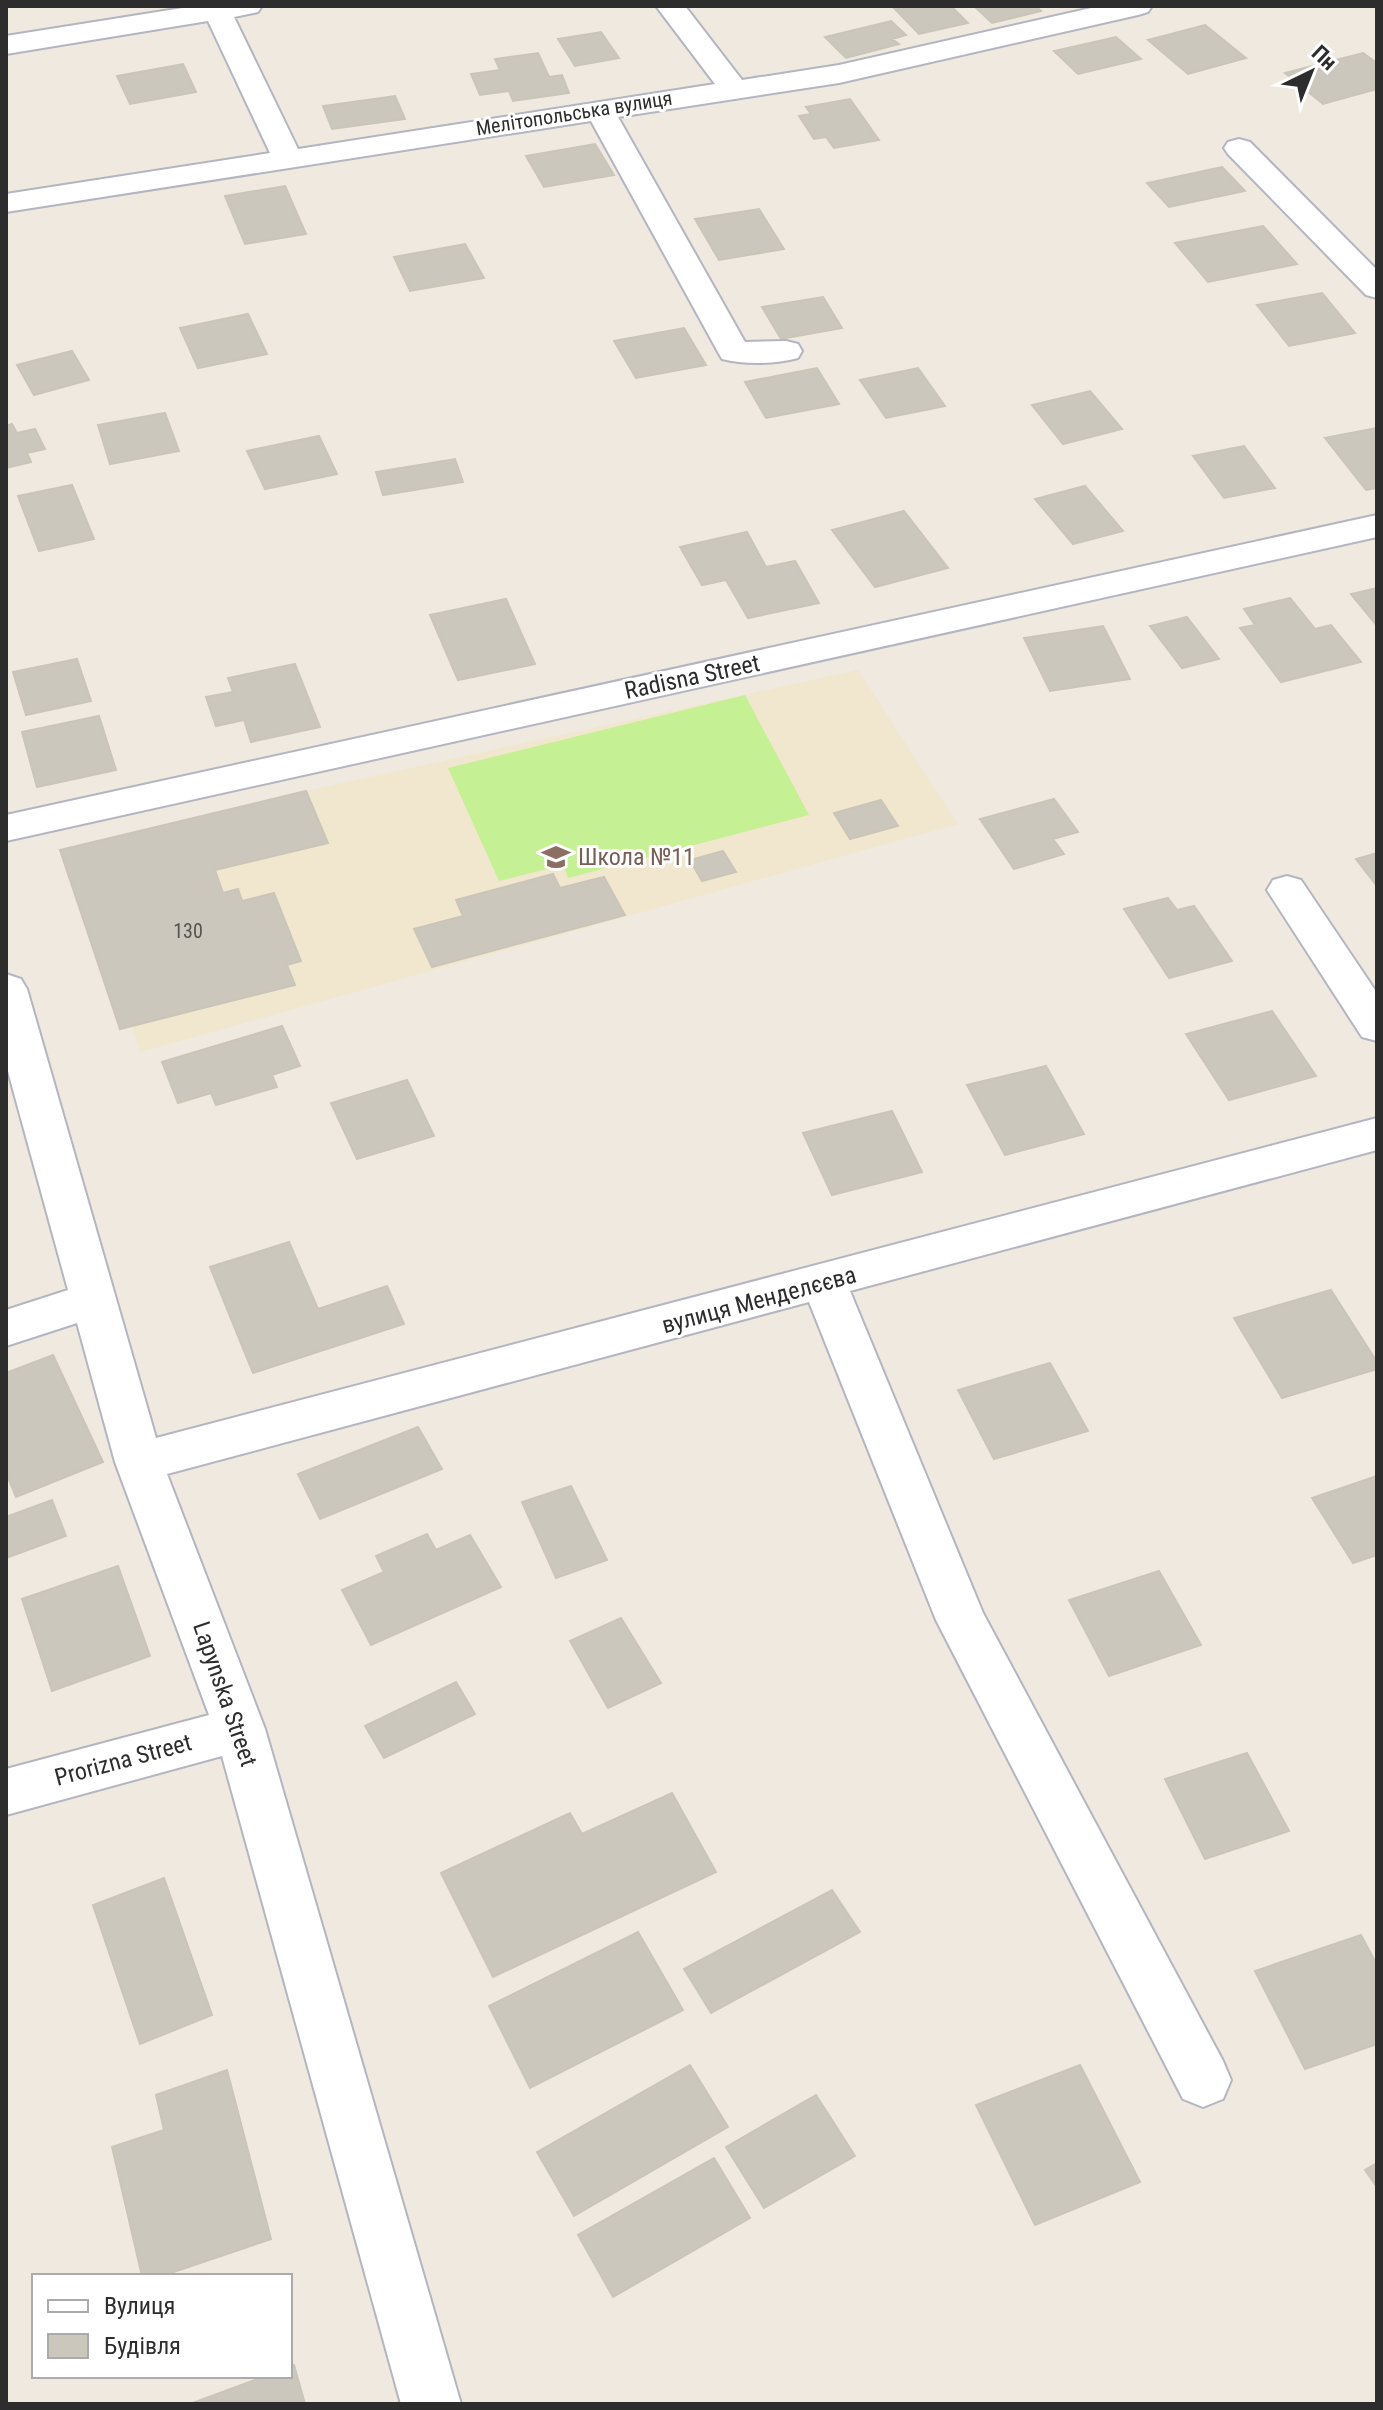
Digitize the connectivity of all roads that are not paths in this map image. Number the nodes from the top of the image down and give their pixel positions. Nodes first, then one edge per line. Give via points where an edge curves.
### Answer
1 (248, 6) edge
2 (670, 6) edge
3 (1138, 6) edge
4 (216, 9) edge
5 (6, 45) edge
6 (734, 89) junction
7 (599, 109) junction
8 (1239, 148) dead end
9 (287, 157) junction
10 (6, 203) edge
11 (1377, 288) edge
12 (786, 351) dead end
13 (1377, 526) edge
14 (6, 828) edge
15 (1287, 890) dead end
16 (6, 989) edge
17 (1377, 1026) edge
18 (1377, 1134) edge
19 (824, 1282) junction
20 (94, 1299) junction
21 (6, 1328) edge
22 (139, 1462) junction
23 (240, 1729) junction
24 (6, 1792) edge
25 (1203, 2080) dead end
26 (431, 2404) edge

1 - 4 street
2 - 6 street
3 - 6 street, Мелітопольська вулиця via 839,74
4 - 5 street
4 - 9 street
6 - 7 street, Мелітопольська вулиця
7 - 9 street, Мелітопольська вулиця
7 - 12 street via 734,352
8 - 11 street
9 - 10 street, Мелітопольська вулиця
13 - 14 street, Radisna Street
15 - 17 street
16 - 20 street, Lapynska Street
18 - 19 street, вулиця Менделєєва
19 - 22 street, вулиця Менделєєва
19 - 25 street via 961,1620
20 - 21 street
20 - 22 street, Lapynska Street
22 - 23 street, Lapynska Street
23 - 24 street, Prorizna Street
23 - 26 street, Lapynska Street

